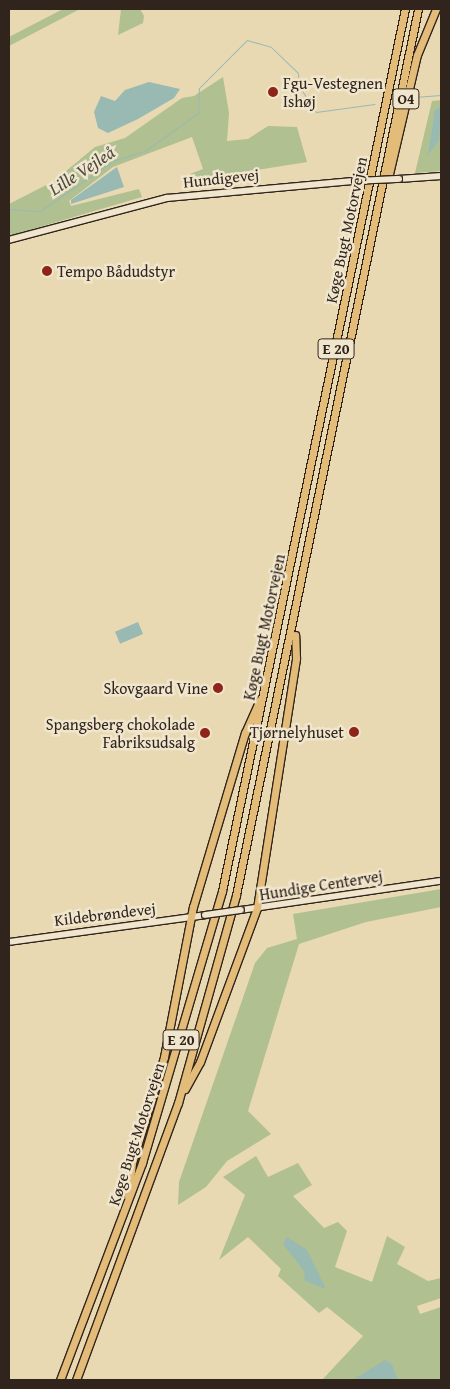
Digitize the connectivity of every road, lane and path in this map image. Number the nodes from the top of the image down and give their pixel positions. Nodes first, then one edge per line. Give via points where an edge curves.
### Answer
1 (405, 9) edge
2 (418, 9) edge
3 (436, 9) edge
4 (441, 176) edge
5 (383, 191) junction
6 (9, 240) edge
7 (294, 624) junction
8 (266, 689) junction
9 (441, 882) edge
10 (257, 908) junction
11 (205, 915) joint
12 (190, 917) junction
13 (9, 942) edge
14 (178, 1103) junction
15 (126, 1208) junction
16 (60, 1380) edge
17 (76, 1380) edge

1 - 8 highway, Køge Bugt Motorvejen / E 20
2 - 5 highway, Køge Bugt Motorvejen / E 20
3 - 5 highway, O4 via 417,54
4 - 6 street, Hundigevej, bridge via 167,198
5 - 7 highway, Køge Bugt Motorvejen / E 20
7 - 10 highway via 296,658
7 - 14 highway, Køge Bugt Motorvejen / E 20 via 236,895
8 - 12 highway via 245,733
8 - 15 highway, Køge Bugt Motorvejen / E 20 via 200,977
9 - 10 street, Hundige Centervej
10 - 11 street, Hundige Centervej, bridge
10 - 14 highway via 200,1062
11 - 12 street, Kildebrøndevej
12 - 13 street, Kildebrøndevej
12 - 15 highway via 164,1057 132,1163
14 - 17 highway, Køge Bugt Motorvejen / E 20
15 - 16 highway, Køge Bugt Motorvejen / E 20

